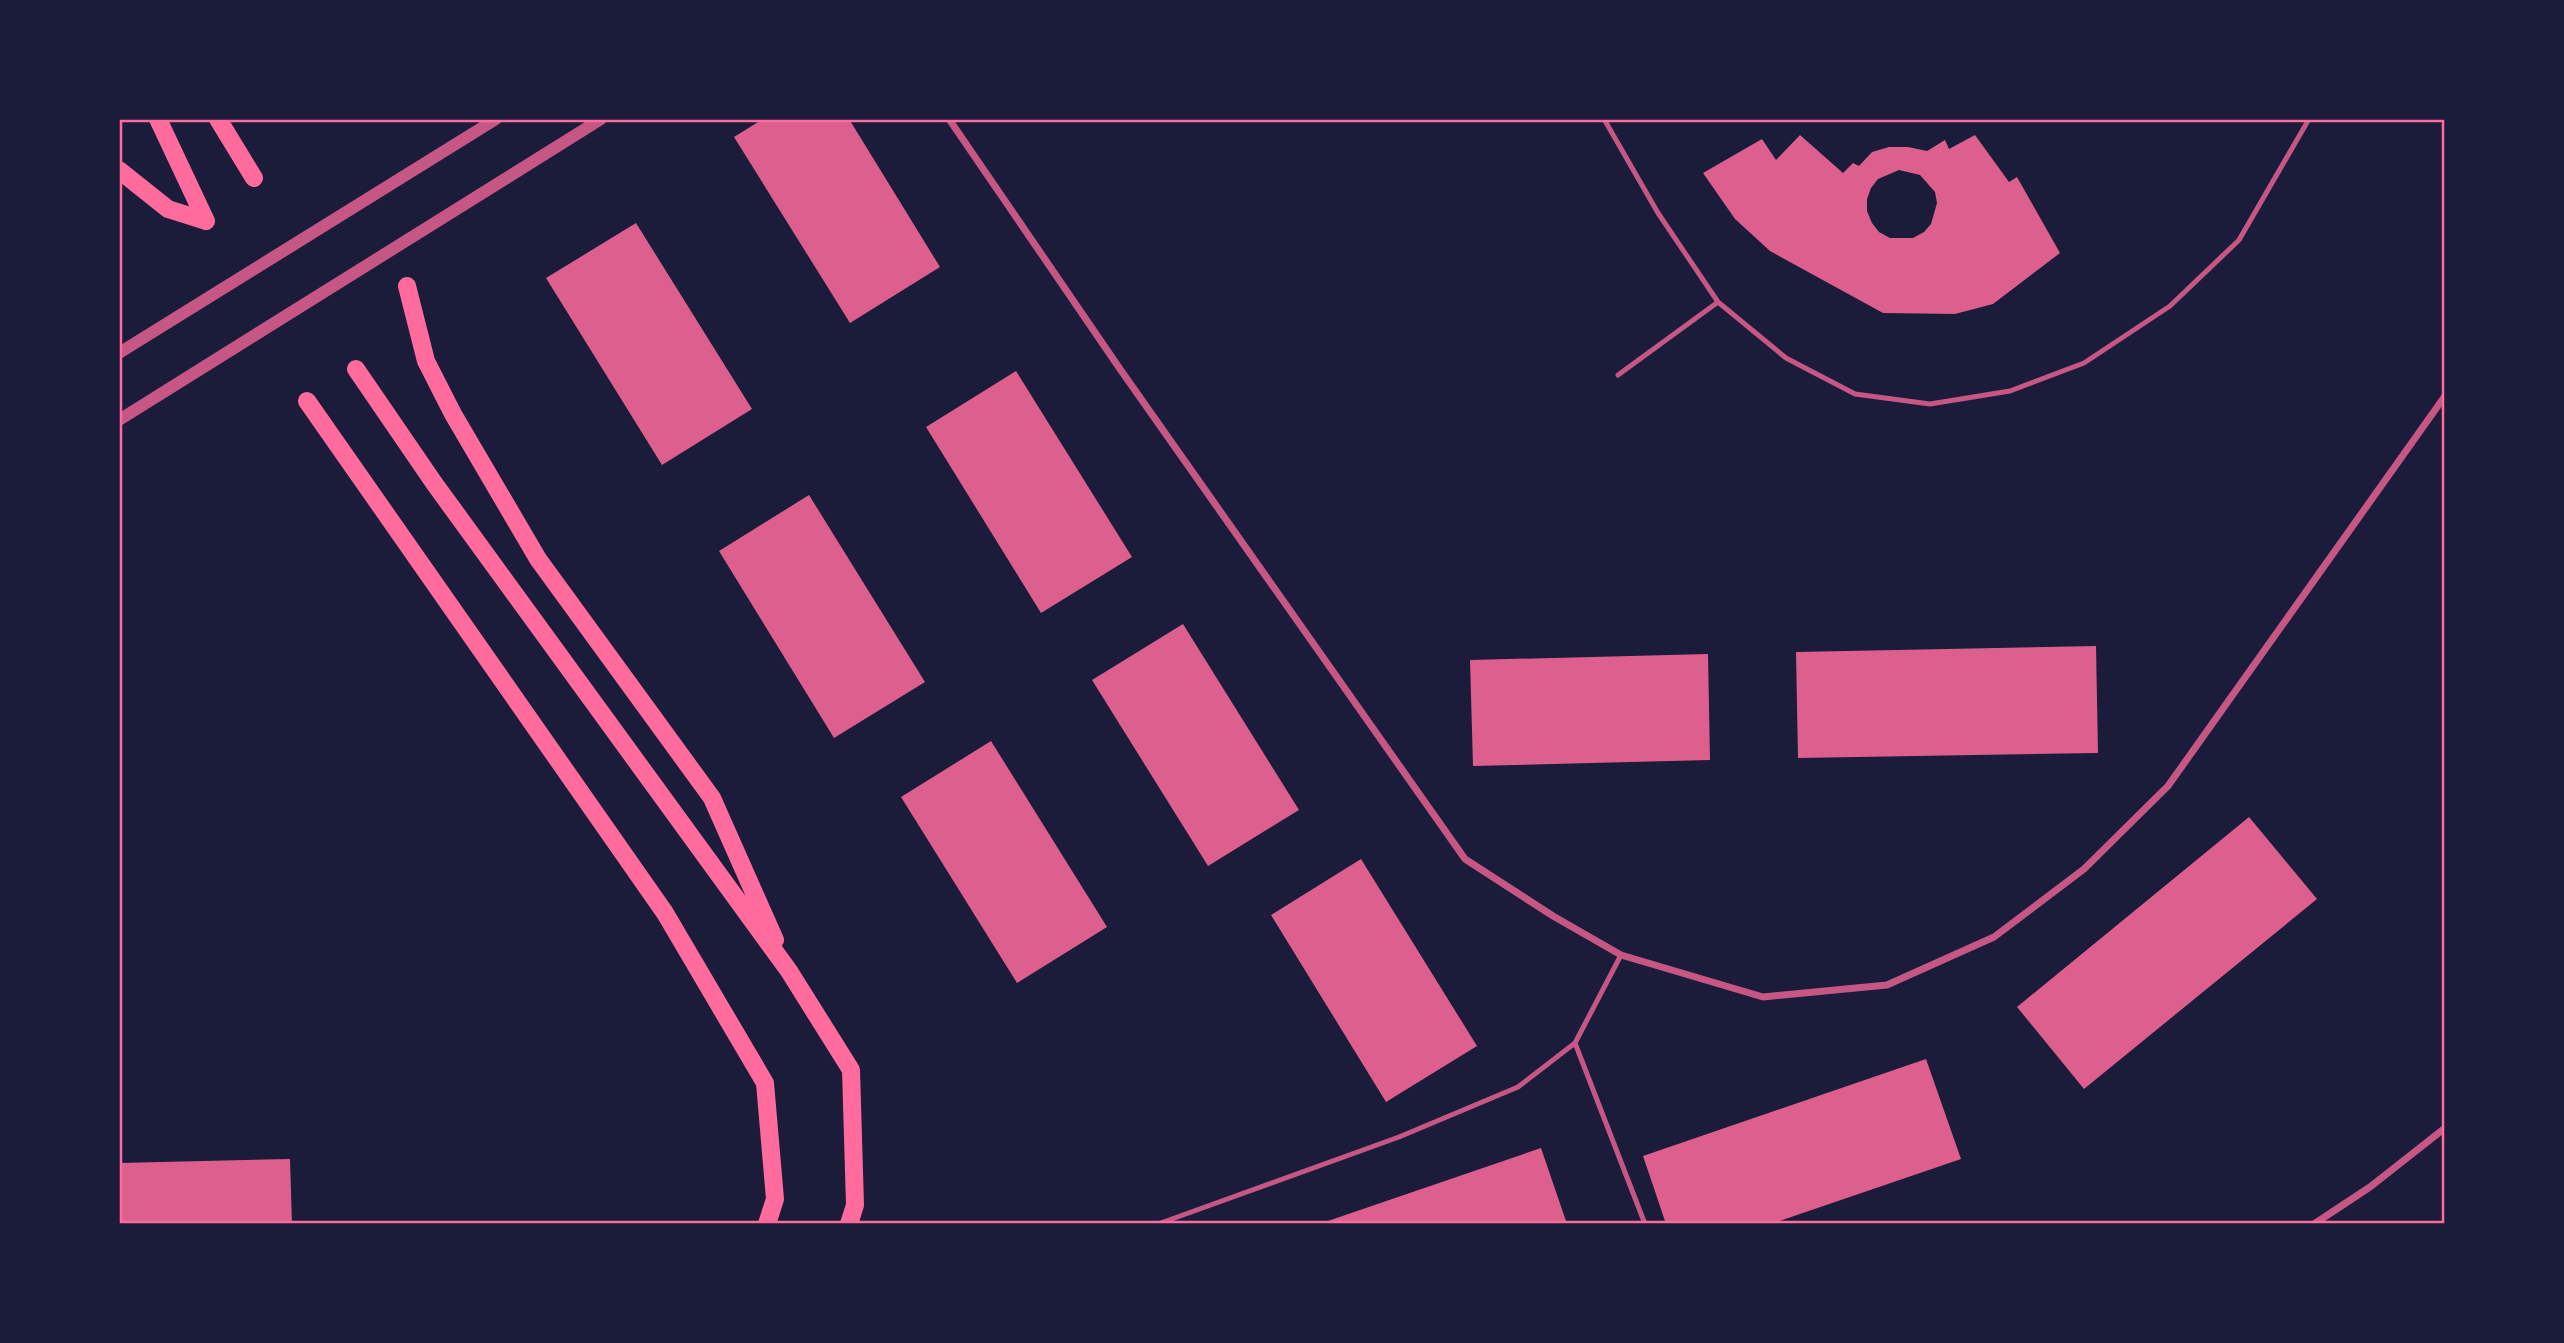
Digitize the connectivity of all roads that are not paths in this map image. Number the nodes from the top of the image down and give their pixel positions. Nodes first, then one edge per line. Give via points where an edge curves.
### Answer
1 (158, 119) edge
2 (218, 119) edge
3 (496, 119) edge
4 (601, 119) edge
5 (949, 119) edge
6 (1604, 119) edge
7 (2309, 119) edge
8 (119, 170) edge
9 (254, 178) dead end
10 (407, 286) dead end
11 (1718, 302) junction
12 (119, 353) edge
13 (356, 369) dead end
14 (1618, 375) dead end
15 (2445, 396) edge
16 (307, 401) dead end
17 (119, 420) edge
18 (1621, 955) junction
19 (789, 971) junction
20 (1575, 1043) junction
21 (2445, 1128) edge
22 (767, 1224) edge
23 (849, 1224) edge
24 (1158, 1224) edge
25 (1645, 1224) edge
26 (2314, 1224) edge

1 - 8 main road via 206,221 168,209
2 - 9 main road
3 - 12 street
4 - 17 street
5 - 18 street via 1465,859
6 - 11 lane via 1658,214
7 - 11 lane via 2239,240 2170,306 2084,363 2010,391 1930,404 1855,394 1786,358
10 - 19 main road via 426,362 453,414 538,559 712,799
11 - 14 lane
13 - 19 main road
15 - 18 street via 2168,786 2084,869 1994,937 1887,985 1763,997
16 - 22 main road via 665,913 765,1083 775,1199
18 - 20 lane
19 - 23 main road via 851,1070 855,1205
20 - 24 lane via 1518,1087 1399,1137
20 - 25 lane
21 - 26 street

